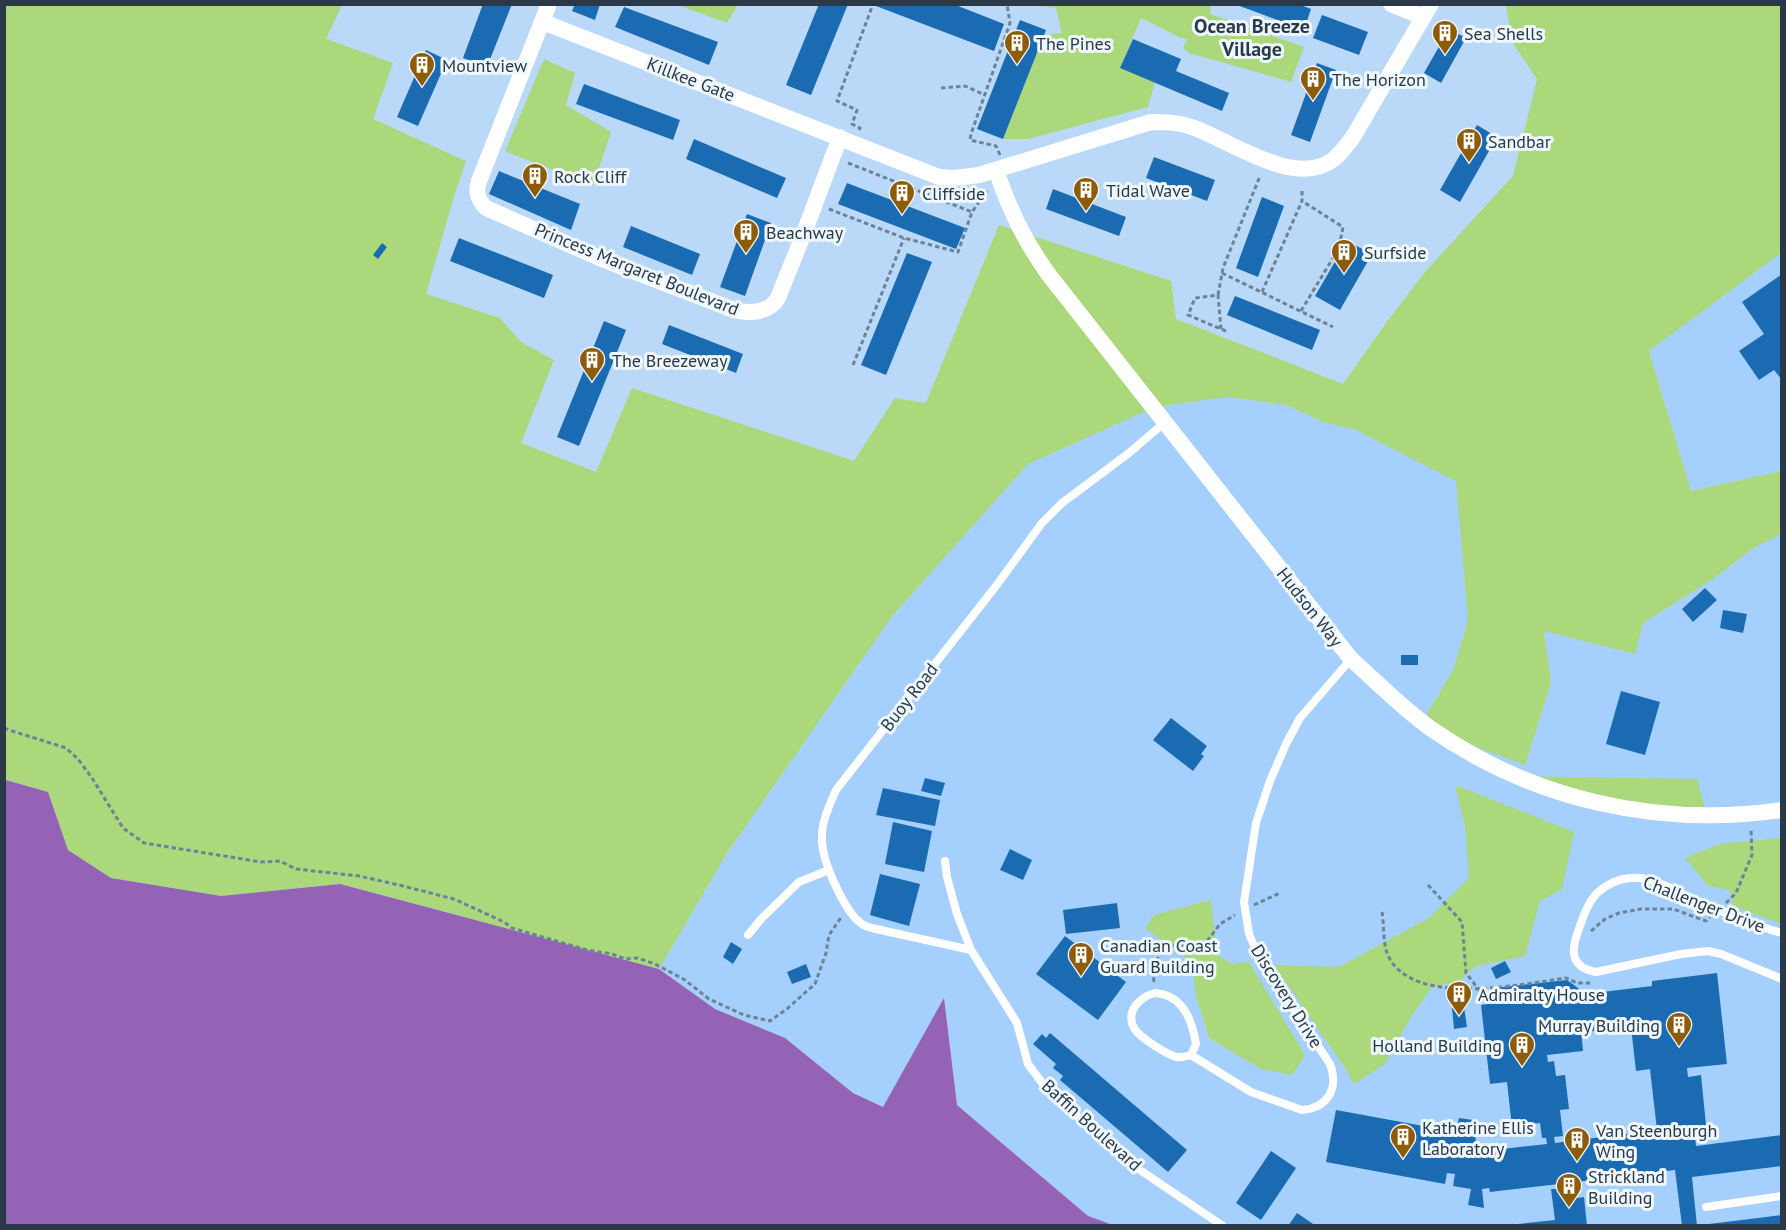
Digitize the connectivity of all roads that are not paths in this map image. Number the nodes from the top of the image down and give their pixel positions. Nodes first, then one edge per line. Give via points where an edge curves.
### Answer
1 (549, 4) edge
2 (1391, 4) edge
3 (1427, 11) edge
4 (543, 21) junction
5 (840, 137) junction
6 (1000, 168) junction
7 (1164, 423) junction
8 (1351, 659) junction
9 (1782, 810) edge
10 (945, 861) dead end
11 (829, 870) junction
12 (1782, 933) edge
13 (748, 935) dead end
14 (971, 950) junction
15 (1782, 979) edge
16 (1191, 1054) junction
17 (1782, 1196) edge
18 (1706, 1207) dead end
19 (1223, 1226) edge

1 - 4 street, Princess Margaret Boulevard
2 - 3 street
3 - 6 street via 1353,137 1330,162 1301,169 1288,167 1191,127 1150,122
4 - 5 street, Killkee Gate
4 - 5 street, Princess Margaret Boulevard via 478,181 477,192 486,208 602,259 734,310 763,310 775,303
5 - 6 street via 939,177 979,175
6 - 7 street, Hudson Way via 1014,220 1029,247
7 - 8 street, Hudson Way
7 - 11 lane, Buoy Road via 1042,523 836,790 826,812 822,839
8 - 9 street, Hudson Way via 1430,727 1498,768 1564,795 1655,814 1722,815
8 - 16 lane, Discovery Drive via 1300,718 1286,744 1256,824 1245,886 1249,934 1330,1064 1332,1092 1319,1106 1302,1110 1251,1092
10 - 14 lane, Baffin Boulevard via 957,914
11 - 13 lane via 799,882
11 - 14 lane, Buoy Road via 847,907 862,924
12 - 15 lane, Challenger Drive via 1646,879 1629,878 1613,882 1589,903 1573,947 1579,964 1592,972 1708,951
14 - 19 lane, Baffin Boulevard via 1017,1023 1028,1064 1043,1084 1137,1168
16 - 16 lane, Discovery Drive via 1175,1057 1138,1034 1131,1021 1135,1005 1155,993 1186,1009 1196,1044
17 - 18 lane

